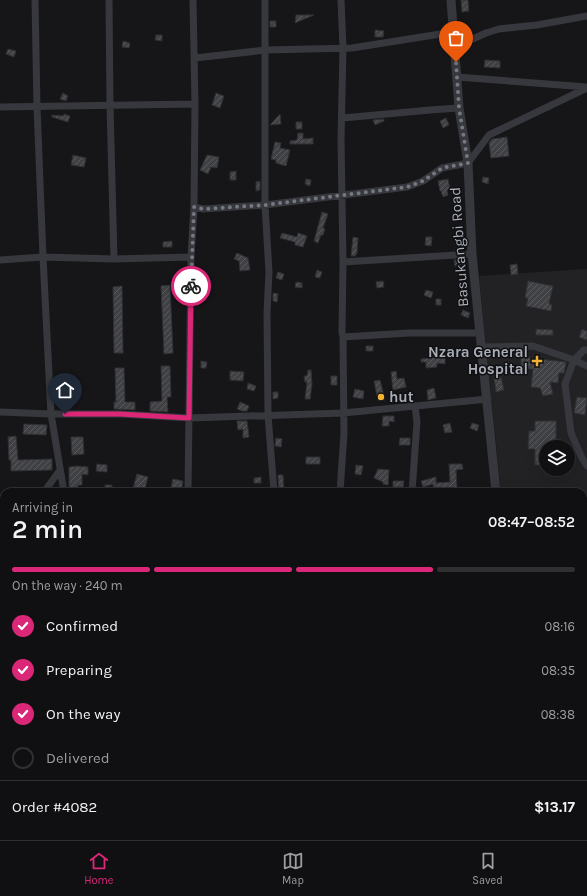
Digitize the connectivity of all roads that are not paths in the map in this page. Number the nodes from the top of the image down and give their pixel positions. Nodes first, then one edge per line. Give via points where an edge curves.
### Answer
1 (35, 0) edge
2 (110, 0) edge
3 (192, 0) edge
4 (264, 0) edge
5 (341, 0) edge
6 (451, 0) edge
7 (587, 16) edge
8 (453, 32) junction
9 (455, 47) junction
10 (343, 48) junction
11 (266, 50) junction
12 (195, 58) junction
13 (457, 77) junction
14 (587, 88) edge
15 (196, 104) junction
16 (110, 105) junction
17 (0, 107) edge
18 (37, 107) junction
19 (459, 108) junction
20 (343, 118) junction
21 (468, 163) junction
22 (342, 196) junction
23 (265, 205) junction
24 (194, 207) junction
25 (472, 254) junction
26 (43, 257) junction
27 (191, 257) junction
28 (114, 259) junction
29 (0, 260) edge
30 (343, 262) junction
31 (480, 333) junction
32 (343, 337) junction
33 (481, 347) junction
34 (587, 350) edge
35 (574, 360) junction
36 (587, 366) edge
37 (488, 399) junction
38 (415, 406) junction
39 (0, 412) edge
40 (343, 413) junction
41 (51, 414) junction
42 (268, 415) junction
43 (189, 418) junction
44 (587, 466) edge
45 (60, 470) junction
46 (47, 488) edge
47 (63, 488) edge
48 (188, 488) edge
49 (274, 488) edge
50 (340, 488) edge
51 (412, 488) edge
52 (496, 488) edge

1 - 18 street
2 - 16 street
3 - 12 street
4 - 11 street
5 - 10 street
6 - 8 street, Basukangbi Road
7 - 9 street via 499,29
8 - 9 street, Basukangbi Road
8 - 10 street
9 - 13 street, Basukangbi Road
10 - 11 street
10 - 20 street
11 - 12 street
11 - 23 street
12 - 15 street
13 - 14 street
13 - 19 street, Basukangbi Road
14 - 21 street via 489,135
15 - 16 street
15 - 24 street
16 - 18 street
16 - 28 street
17 - 18 street
18 - 26 street
19 - 20 street
19 - 21 street, Basukangbi Road
20 - 22 street
21 - 22 street via 442,168 423,181 407,187
21 - 25 street, Basukangbi Road
22 - 23 street
22 - 30 street
23 - 24 street via 203,209
23 - 42 street via 269,272
24 - 27 street
25 - 30 street
25 - 31 street, Basukangbi Road
26 - 28 street
26 - 29 street
26 - 41 street
27 - 28 street
27 - 43 street
30 - 32 street
31 - 32 street via 409,333
31 - 33 street, Basukangbi Road
32 - 40 street
33 - 35 street via 532,346
33 - 37 street, Basukangbi Road
34 - 35 street
35 - 36 street
35 - 44 street via 565,384 571,433
37 - 38 street
37 - 52 street, Basukangbi Road
38 - 40 street
38 - 51 street via 417,422
39 - 41 street
40 - 42 street
40 - 50 street
41 - 43 street
41 - 45 street
42 - 43 street
42 - 49 street
43 - 48 street
45 - 46 street
45 - 47 street

